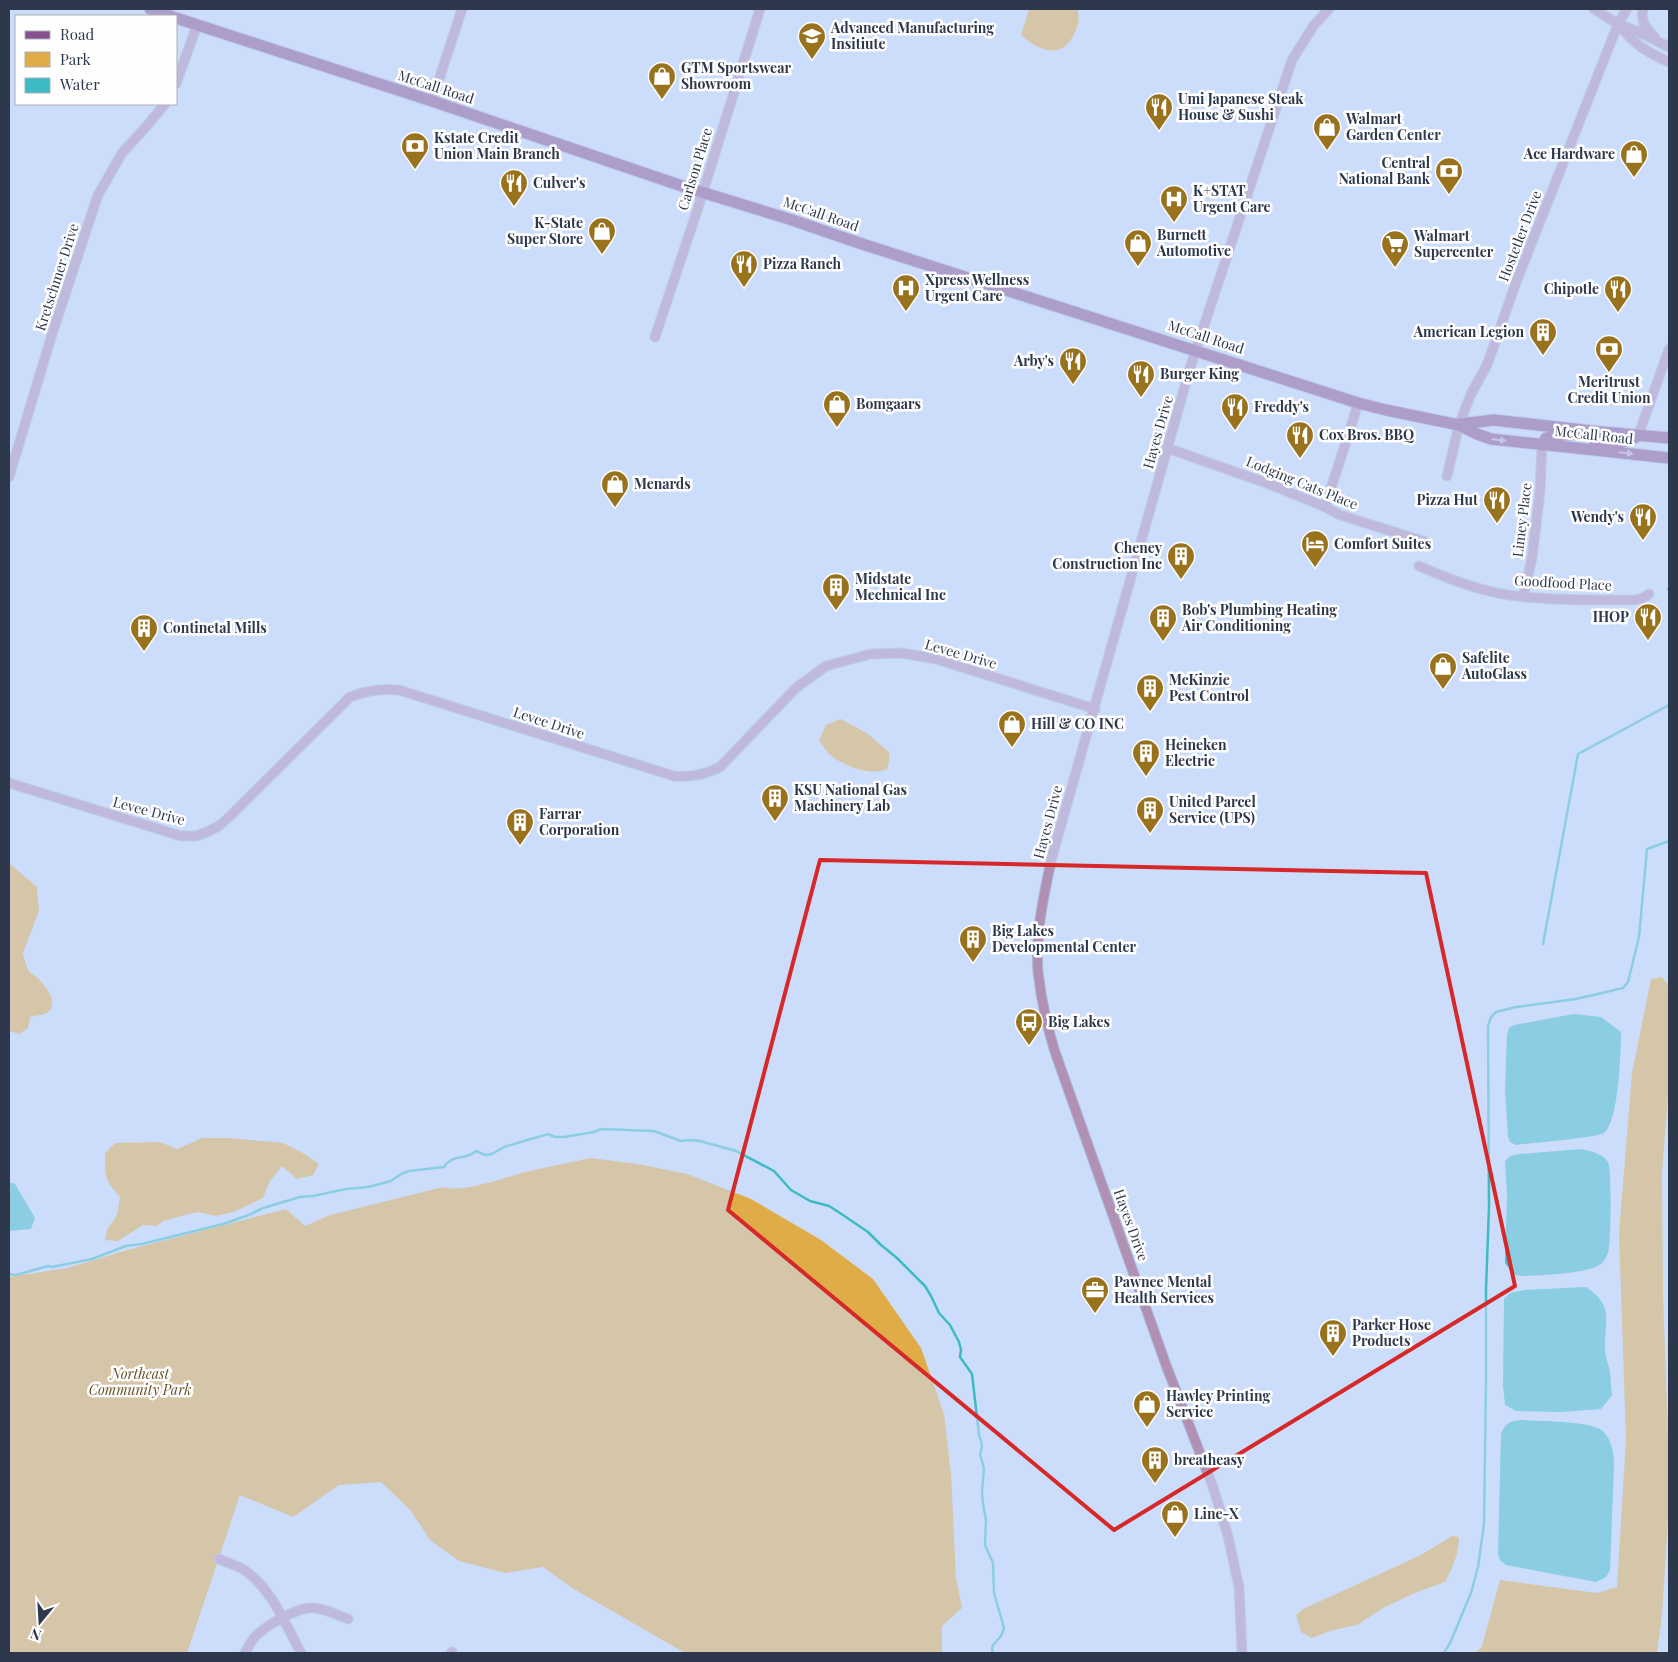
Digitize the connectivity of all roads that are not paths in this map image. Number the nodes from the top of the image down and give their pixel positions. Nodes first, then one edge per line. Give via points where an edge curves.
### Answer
1 (150, 9) edge
2 (462, 9) edge
3 (760, 9) edge
4 (1329, 9) edge
5 (1594, 9) edge
6 (1627, 9) edge
7 (1644, 9) edge
8 (169, 15) edge
9 (178, 19) edge
10 (1618, 24) junction
11 (197, 25) junction
12 (1667, 46) edge
13 (1669, 62) edge
14 (178, 78) edge
15 (432, 101) junction
16 (164, 105) edge
17 (703, 192) junction
18 (655, 337) dead end
19 (1669, 348) edge
20 (1197, 350) junction
21 (1358, 402) junction
22 (1460, 424) junction
23 (1592, 431) junction
24 (1638, 436) junction
25 (1669, 438) edge
26 (1542, 445) junction
27 (1168, 448) junction
28 (1581, 448) junction
29 (1669, 458) edge
30 (1447, 476) dead end
31 (9, 477) edge
32 (1325, 507) junction
33 (1426, 542) dead end
34 (1419, 566) dead end
35 (1649, 594) dead end
36 (1523, 597) junction
37 (1095, 709) junction
38 (9, 783) edge
39 (219, 1559) dead end
40 (282, 1618) junction
41 (348, 1619) dead end
42 (245, 1653) edge
43 (301, 1653) edge
44 (1242, 1653) edge

1 - 8 main road
2 - 15 street
3 - 17 street, Carlson Place
4 - 20 street, Hayes Drive via 1314,25 1292,60
5 - 10 street
6 - 10 street, Hostetler Drive
7 - 12 street via 1644,25
9 - 11 main road, McCall Road
10 - 12 street
10 - 13 street via 1632,41
10 - 22 street, Hostetler Drive via 1517,280 1488,365 1471,394
11 - 14 street
11 - 15 main road, McCall Road
15 - 17 main road, McCall Road
16 - 31 street, Kretschmer Drive via 122,154 98,195
17 - 18 street, Carlson Place
17 - 20 main road, McCall Road
19 - 24 street
20 - 21 main road, McCall Road
20 - 27 street, Hayes Drive
21 - 22 main road, McCall Road
21 - 32 street
22 - 23 main road, McCall Road via 1494,420
22 -> 26 main road, McCall Road via 1491,439
22 - 30 street, Hostetler Drive
23 - 24 main road, McCall Road
23 - 26 main road via 1553,436 1546,438
24 - 25 main road, McCall Road
24 - 28 main road via 1630,441
26 - 28 main road, McCall Road
26 - 36 street, Limey Place via 1532,558
27 - 32 street, Lodging Cats Place
27 - 37 street, Hayes Drive
28 -> 29 main road, McCall Road
32 - 33 street, Lodging Cats Place via 1340,515
34 - 36 street, Goodfood Place via 1451,580
35 - 36 street, Goodfood Place via 1636,600
37 - 38 street, Levee Drive via 936,659 902,653 871,654 826,666 796,688 720,767 692,777 674,776 386,688 350,697 228,818 219,826 196,836 181,836 155,829
37 - 44 street, Hayes Drive via 1050,864 1040,916 1038,971 1055,1052 1228,1536 1239,1587
39 - 40 street via 242,1569 261,1585
40 - 41 street via 312,1607
40 - 42 street via 256,1635
40 - 43 street

